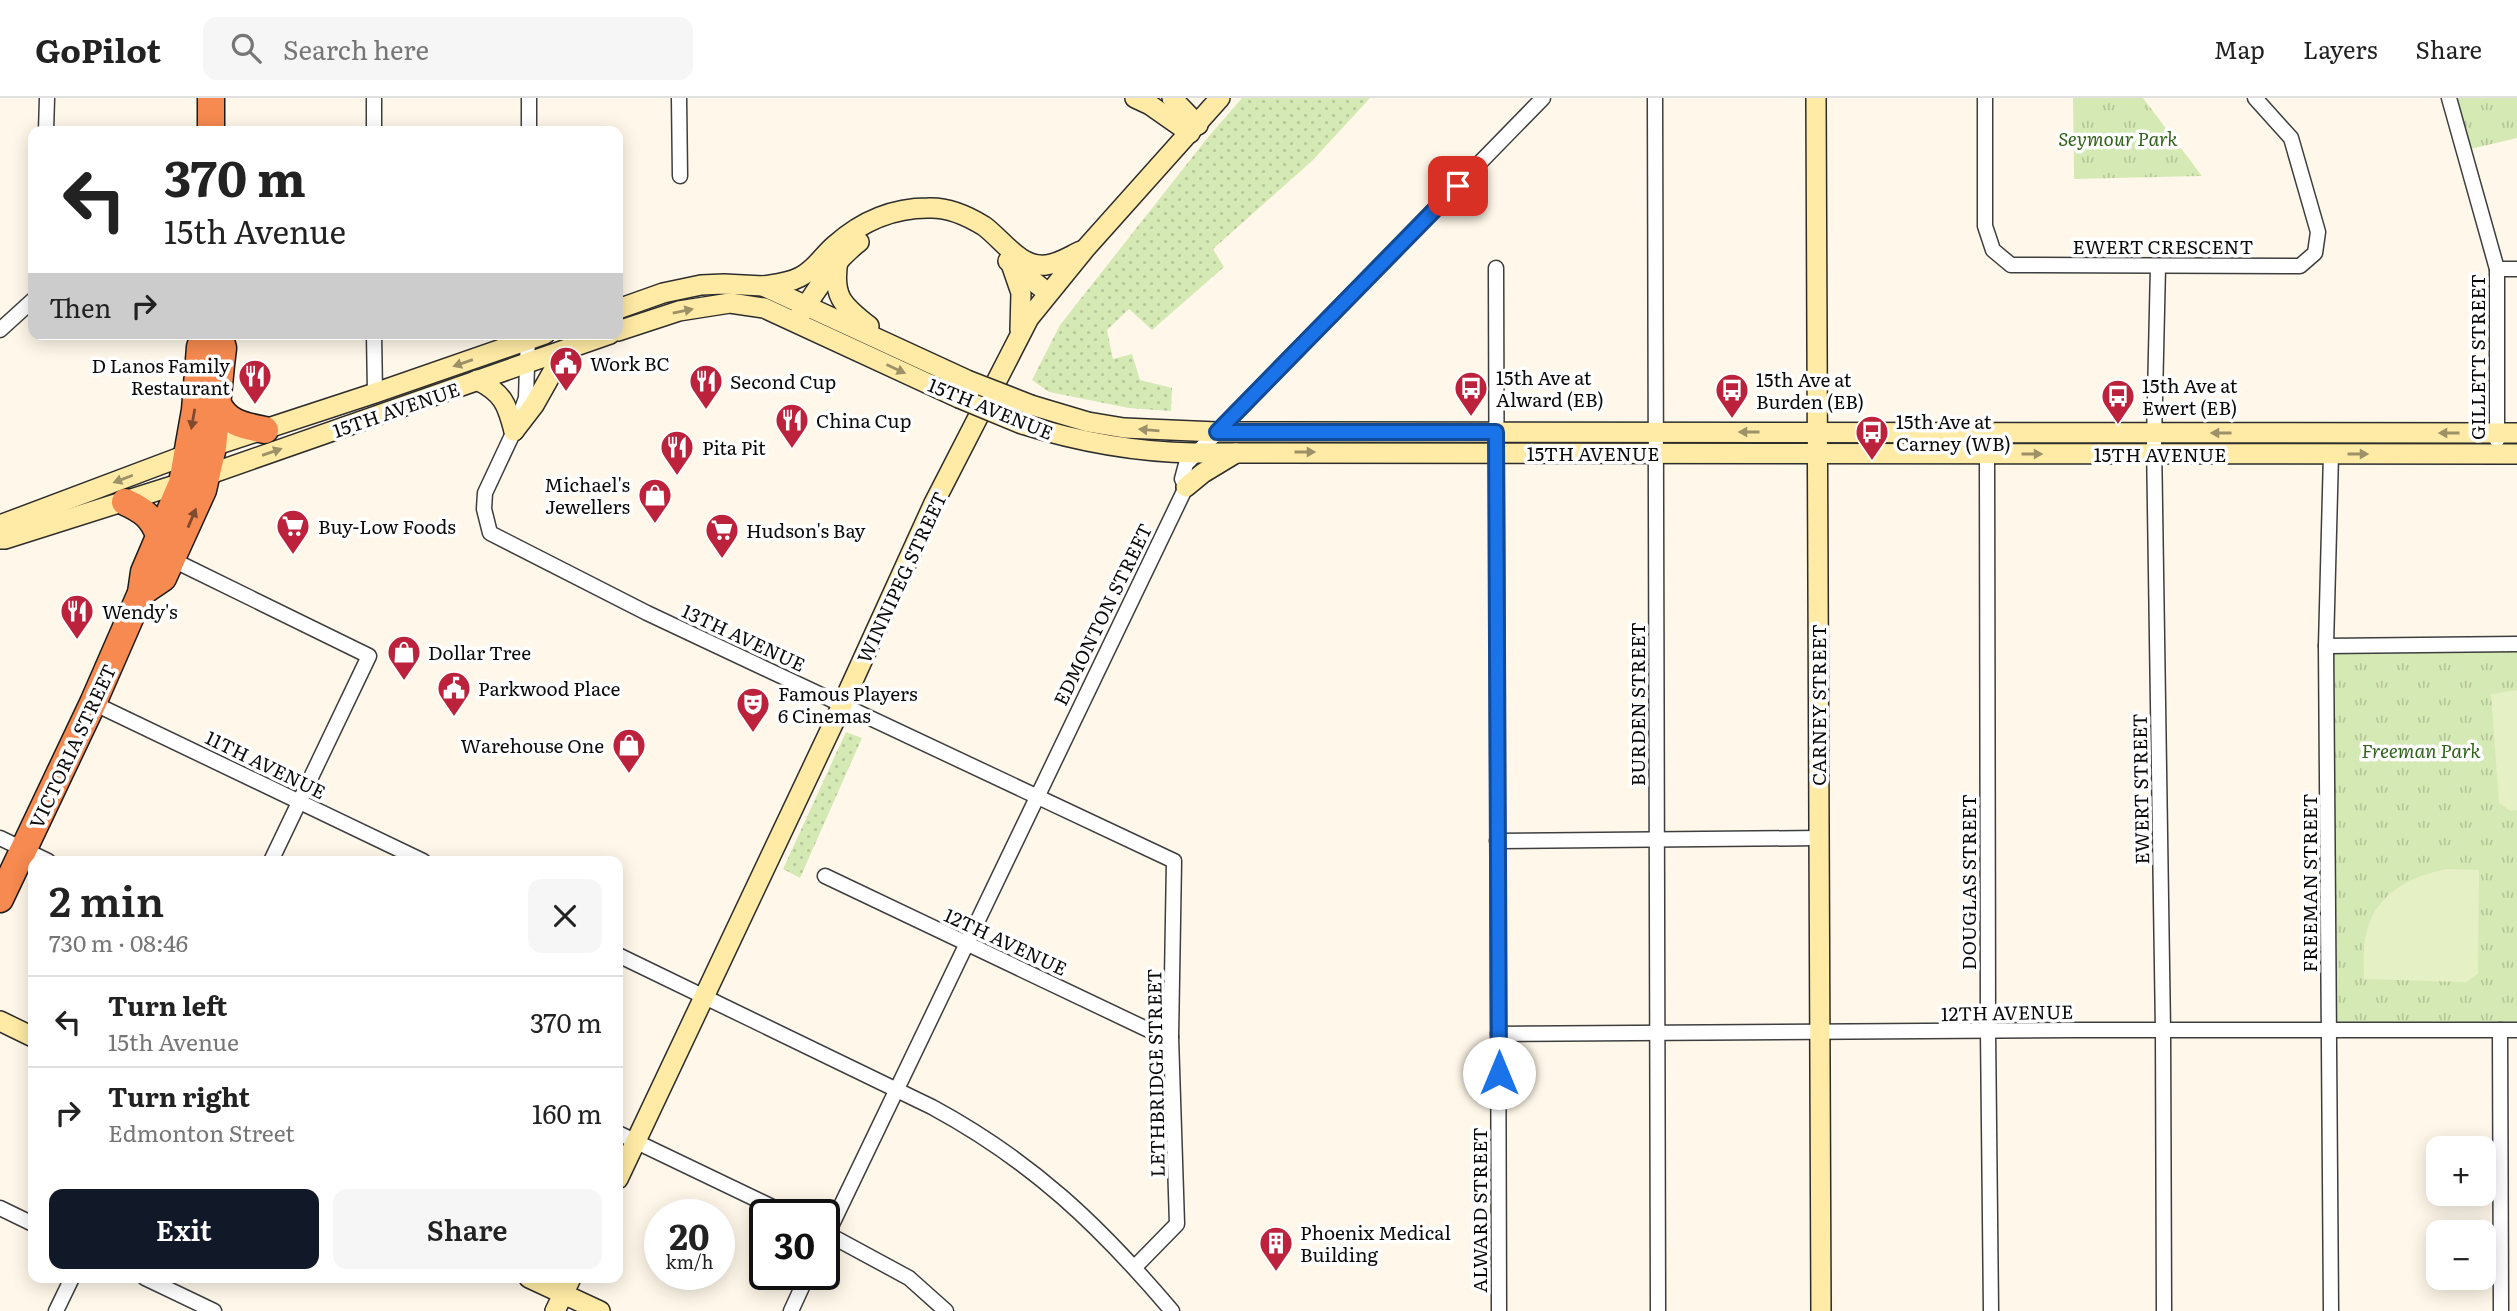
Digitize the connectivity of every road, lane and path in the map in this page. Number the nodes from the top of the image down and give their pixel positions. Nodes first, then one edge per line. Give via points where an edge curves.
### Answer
1 (47, 98) edge
2 (211, 98) edge
3 (374, 98) edge
4 (529, 98) edge
5 (679, 98) edge
6 (1135, 98) edge
7 (1172, 98) edge
8 (1220, 98) edge
9 (1543, 98) edge
10 (1655, 98) edge
11 (1816, 98) edge
12 (1985, 98) edge
13 (2255, 98) edge
14 (2449, 98) edge
15 (46, 126) edge
16 (211, 126) edge
17 (374, 126) edge
18 (529, 126) edge
19 (1194, 129) junction
20 (680, 176) dead end
21 (1085, 249) junction
22 (838, 261) junction
23 (1011, 264) junction
24 (2158, 266) junction
25 (1496, 268) dead end
26 (2497, 269) junction
27 (2517, 269) edge
28 (763, 286) junction
29 (1048, 293) junction
30 (807, 304) junction
31 (28, 305) edge
32 (623, 307) edge
33 (794, 322) junction
34 (623, 329) edge
35 (0, 330) edge
36 (1020, 334) junction
37 (203, 340) edge
38 (221, 340) edge
39 (374, 340) edge
40 (523, 340) edge
41 (533, 340) edge
42 (592, 340) edge
43 (895, 345) junction
44 (565, 349) junction
45 (528, 362) junction
46 (477, 380) junction
47 (374, 394) junction
48 (218, 402) junction
49 (265, 430) junction
50 (514, 431) junction
51 (1217, 432) junction
52 (1496, 432) junction
53 (1656, 432) junction
54 (2154, 432) junction
55 (1817, 433) junction
56 (2507, 433) edge
57 (213, 447) junction
58 (1237, 452) junction
59 (1194, 453) junction
60 (1496, 453) junction
61 (1656, 453) junction
62 (1817, 453) junction
63 (1987, 453) junction
64 (2154, 454) junction
65 (2331, 454) junction
66 (2507, 454) edge
67 (186, 455) junction
68 (207, 475) junction
69 (182, 483) junction
70 (1185, 487) junction
71 (125, 502) junction
72 (0, 526) edge
73 (159, 536) junction
74 (0, 539) edge
75 (173, 560) junction
76 (141, 593) junction
77 (2517, 645) edge
78 (2326, 646) junction
79 (93, 703) junction
80 (842, 705) junction
81 (1036, 797) junction
82 (299, 801) junction
83 (1819, 838) junction
84 (1656, 840) junction
85 (1497, 841) junction
86 (12, 844) edge
87 (37, 856) edge
88 (273, 856) edge
89 (413, 856) edge
90 (1174, 861) joint
91 (825, 876) dead end
92 (0, 899) edge
93 (968, 944) junction
94 (623, 958) edge
95 (704, 998) junction
96 (0, 1021) edge
97 (2500, 1030) junction
98 (2517, 1030) edge
99 (1988, 1031) junction
100 (2163, 1031) junction
101 (2330, 1031) junction
102 (1821, 1032) junction
103 (1657, 1033) junction
104 (1498, 1034) junction
105 (28, 1035) edge
106 (1171, 1037) junction
107 (897, 1090) junction
108 (627, 1138) edge
109 (623, 1157) edge
110 (755, 1199) edge
111 (840, 1206) edge
112 (0, 1208) edge
113 (28, 1222) edge
114 (840, 1244) edge
115 (1135, 1267) junction
116 (70, 1283) edge
117 (155, 1283) edge
118 (540, 1283) edge
119 (801, 1290) edge
120 (563, 1294) edge
121 (56, 1311) edge
122 (214, 1311) edge
123 (600, 1311) edge
124 (791, 1311) edge
125 (946, 1311) edge
126 (1172, 1311) edge
127 (1499, 1311) edge
128 (1658, 1311) edge
129 (1821, 1311) edge
130 (1991, 1311) edge
131 (2164, 1311) edge
132 (2332, 1311) edge
133 (2501, 1311) edge

1 - 15 street
2 - 16 highway
3 - 17 street
4 - 18 street
5 - 20 street
6 - 19 main road
7 - 19 main road
8 - 19 main road, WINNIPEG STREET
9 - 51 street
10 - 53 street, BURDEN STREET
11 - 55 main road, CARNEY STREET
12 - 24 street, EWERT CRESCENT via 1984,226 1993,250 2011,265
13 - 24 street, EWERT CRESCENT via 2291,138 2318,232 2315,253 2300,266
14 - 26 street, GILLETT STREET
19 - 21 main road, WINNIPEG STREET
21 - 28 main road via 1048,265 1031,263 963,215 932,207 901,209 867,221 803,276
21 - 29 main road, WINNIPEG STREET
22 - 23 main road via 872,232 904,220 932,219 976,235
22 - 30 main road
22 - 43 main road via 836,284 841,301
23 - 29 main road
23 - 36 main road via 1021,293
24 - 54 street, EWERT STREET
25 - 52 street, ALWARD STREET
26 - 27 street
26 - 56 street, GILLETT STREET
28 - 30 main road, 15TH AVENUE
28 - 32 main road, 15TH AVENUE via 701,285
29 - 36 main road, WINNIPEG STREET
30 - 33 main road
30 - 43 main road, 15TH AVENUE
31 - 35 street
34 -> 33 main road, 15TH AVENUE via 679,311 730,303 764,308
33 -> 59 main road, 15TH AVENUE, bridge via 1022,424 1120,448
36 - 80 main road, WINNIPEG STREET via 934,503
37 -> 67 highway, VICTORIA STREET
38 - 48 highway, VICTORIA STREET
39 - 47 street
40 -> 47 main road, 15TH AVENUE
41 - 45 street
42 - 44 main road, 15TH AVENUE
51 -> 43 main road, 15TH AVENUE, bridge via 1088,422 967,380
44 - 45 main road, 15TH AVENUE
44 - 50 main road
45 - 46 main road, 15TH AVENUE
45 - 50 street via 526,398
46 - 50 main road via 503,398
68 -> 46 main road, 15TH AVENUE
47 - 49 main road, 15TH AVENUE
48 - 49 highway via 222,414 232,421
48 - 57 highway, VICTORIA STREET
49 - 57 main road, 15TH AVENUE
50 - 80 street, 13TH AVENUE via 485,493 490,533
51 - 52 main road, 15TH AVENUE
51 - 59 street
52 - 53 main road, 15TH AVENUE
52 - 60 street, ALWARD STREET
55 -> 53 main road, 15TH AVENUE
53 - 61 street, BURDEN STREET
54 - 55 main road, 15TH AVENUE
56 -> 54 main road, 15TH AVENUE
54 - 64 street, EWERT STREET
55 - 62 main road, CARNEY STREET
56 - 66 street, GILLETT STREET
57 - 67 main road, 15TH AVENUE
57 - 68 highway, VICTORIA STREET
58 - 59 main road, 15TH AVENUE
58 -> 60 main road, 15TH AVENUE
58 - 70 main road
59 - 70 street, EDMONTON STREET via 1182,479
60 - 61 main road, 15TH AVENUE
60 - 85 street, ALWARD STREET
61 - 62 main road, 15TH AVENUE
61 - 84 street, BURDEN STREET
62 - 63 main road, 15TH AVENUE
62 - 83 main road, CARNEY STREET
63 -> 64 main road, 15TH AVENUE
63 - 99 street, DOUGLAS STREET
64 - 65 main road, 15TH AVENUE
64 - 100 street, EWERT STREET
65 -> 66 main road, 15TH AVENUE
65 - 78 street, FREEMAN STREET
67 - 69 highway, VICTORIA STREET
67 -> 72 main road, 15TH AVENUE
68 - 69 main road, 15TH AVENUE
75 -> 68 highway, VICTORIA STREET
69 - 71 main road, 15TH AVENUE
69 - 73 highway, VICTORIA STREET
70 - 81 street, EDMONTON STREET
71 - 73 highway via 142,509
71 - 74 main road, 15TH AVENUE
73 - 76 highway, VICTORIA STREET
75 - 76 highway, VICTORIA STREET via 163,578
75 - 82 street via 369,656
76 - 79 highway, VICTORIA STREET
77 - 78 street
78 - 101 street, FREEMAN STREET
79 - 82 street, 11TH AVENUE
79 - 86 highway, VICTORIA STREET
80 - 81 street, 13TH AVENUE
80 - 95 main road, WINNIPEG STREET
81 - 90 street, 13TH AVENUE
81 - 93 street, EDMONTON STREET
82 - 88 street
82 - 89 street, 11TH AVENUE
83 - 84 street
83 - 102 main road, CARNEY STREET
84 - 85 street
84 - 103 street, BURDEN STREET
85 - 104 street, ALWARD STREET
86 - 87 street
86 - 92 highway, VICTORIA STREET
90 - 106 street, LETHBRIDGE STREET
91 - 93 street, 12TH AVENUE
93 - 106 street, 12TH AVENUE
93 - 107 street, EDMONTON STREET
94 - 95 street
95 - 107 street
95 - 108 main road, WINNIPEG STREET
96 - 105 main road
97 - 98 street, 12TH AVENUE
97 - 101 street, 12TH AVENUE
97 - 133 street
99 - 100 street, 12TH AVENUE
99 - 102 street, 12TH AVENUE
99 - 130 street, DOUGLAS STREET
100 - 101 street, 12TH AVENUE
100 - 131 street, EWERT STREET
101 - 132 street, FREEMAN STREET
102 - 103 street, 12TH AVENUE
102 - 129 main road, CARNEY STREET
103 - 104 street, 12TH AVENUE
103 - 128 street, BURDEN STREET
104 - 127 street, ALWARD STREET
106 - 115 street, LETHBRIDGE STREET via 1177,1224
107 - 111 street, EDMONTON STREET
107 - 115 street via 959,1122 1045,1181
108 - 109 main road, WINNIPEG STREET
108 - 110 street
112 - 113 street
114 - 125 street via 909,1279
115 - 126 street
116 - 121 street
117 - 122 street
118 - 120 main road
119 - 124 street
120 - 123 main road

